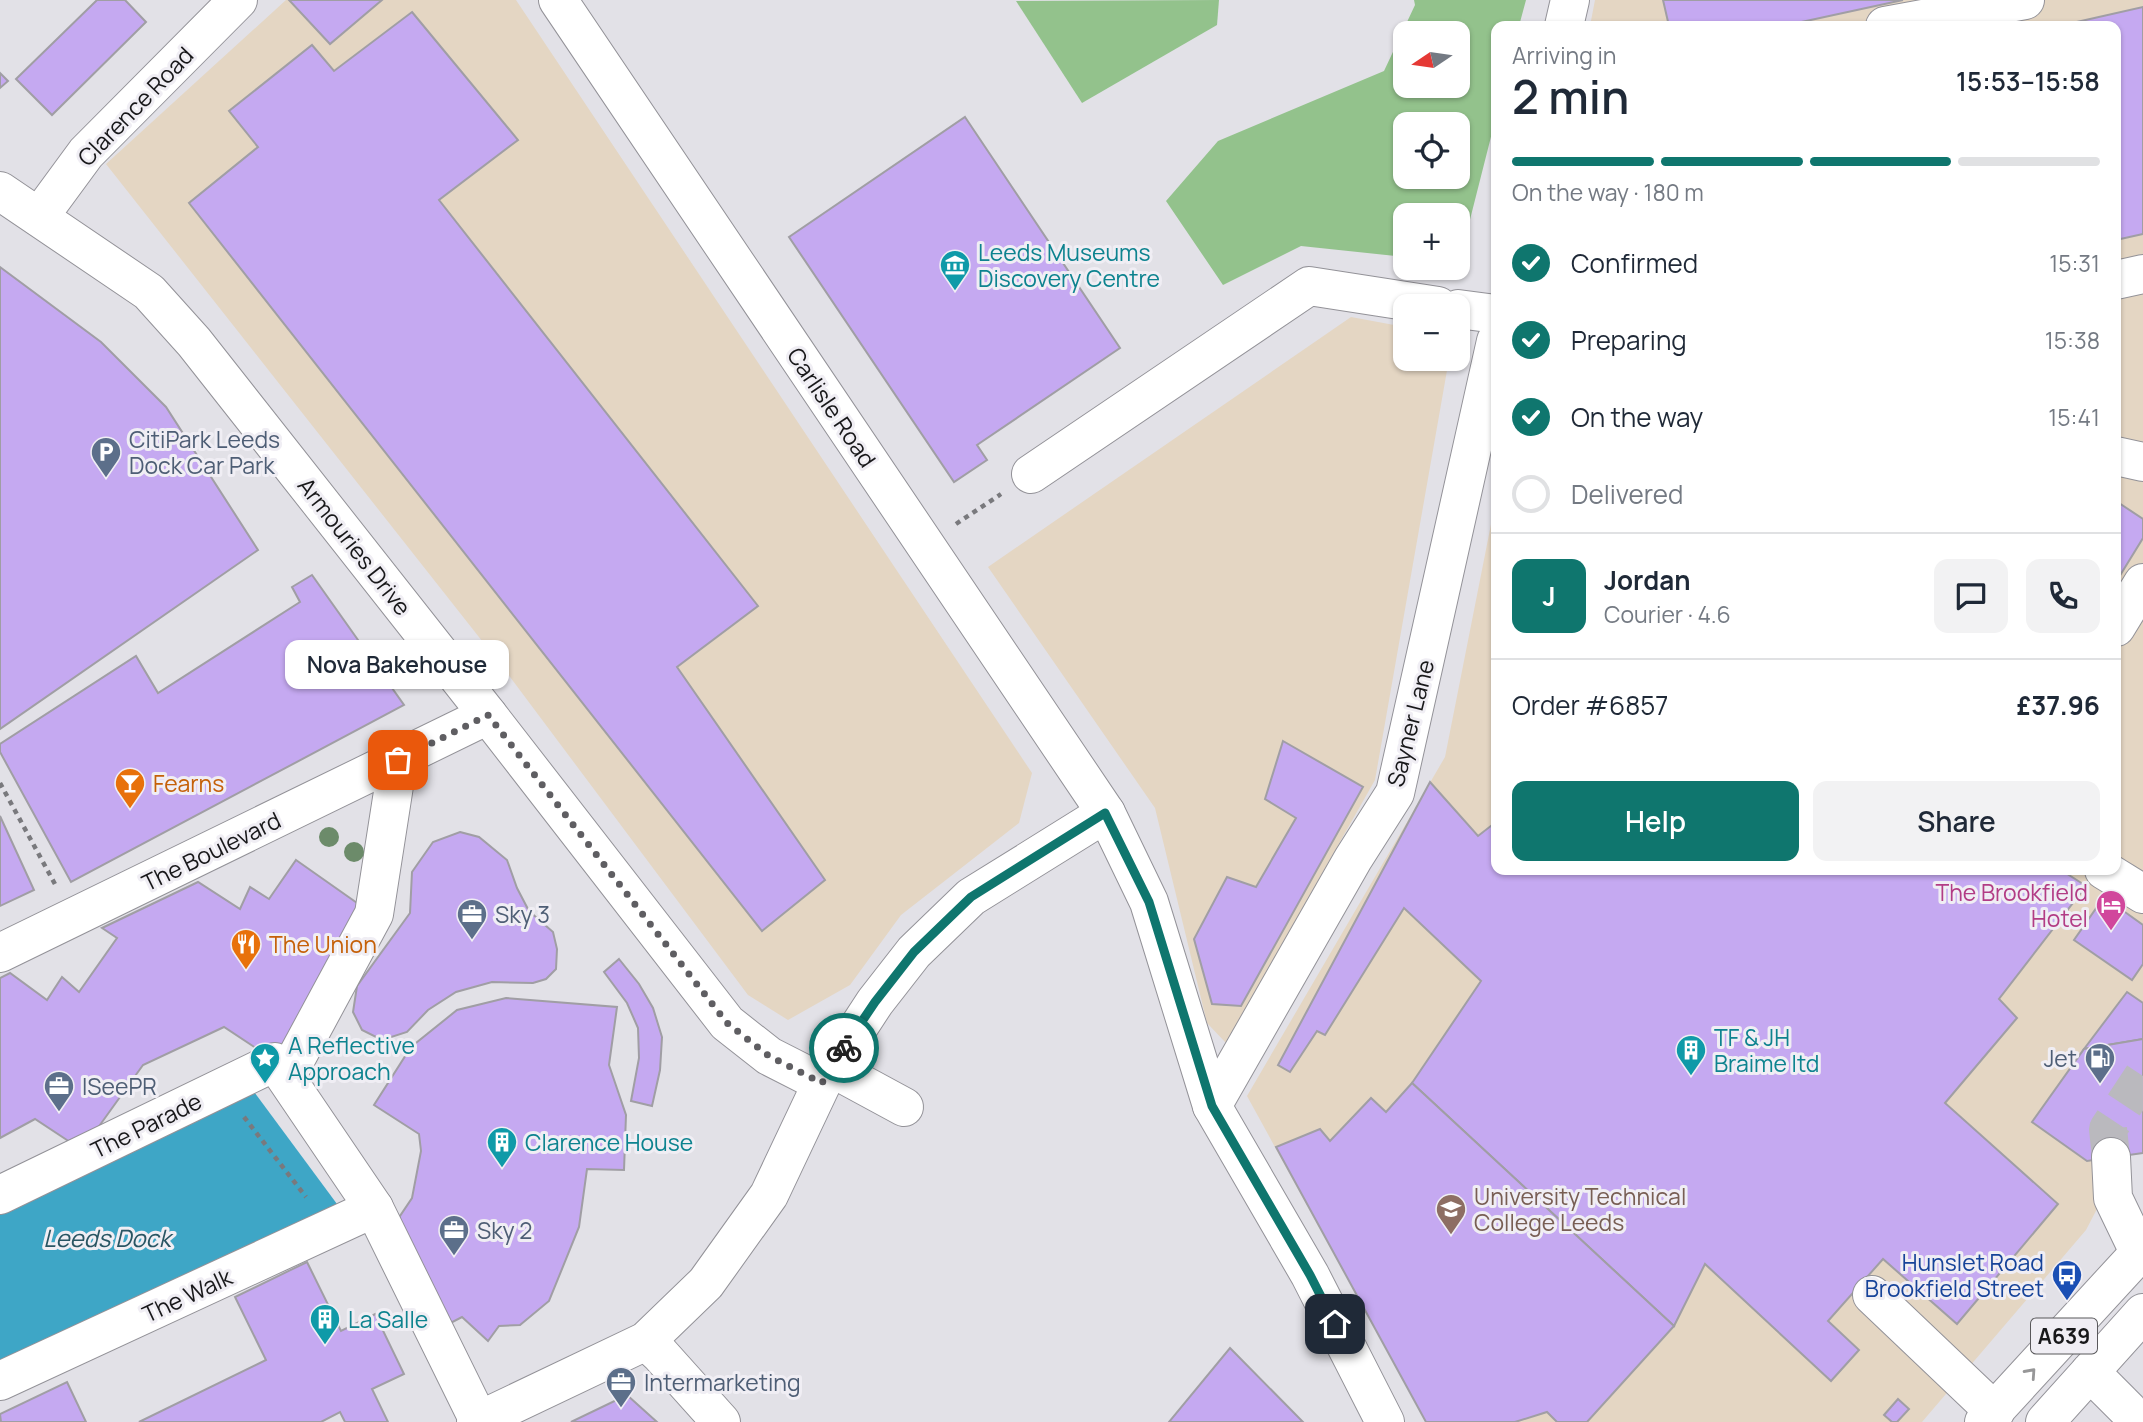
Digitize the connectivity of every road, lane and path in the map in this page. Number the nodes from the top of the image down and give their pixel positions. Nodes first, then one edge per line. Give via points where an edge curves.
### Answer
1 (238, 0) edge
2 (558, 0) edge
3 (1570, 0) edge
4 (2025, 0) edge
5 (1565, 21) edge
6 (1912, 21) edge
7 (0, 191) edge
8 (39, 217) junction
9 (2143, 274) edge
10 (2121, 279) edge
11 (1393, 299) edge
12 (1470, 311) edge
13 (1491, 313) edge
14 (1491, 390) edge
15 (2121, 457) edge
16 (2143, 462) edge
17 (1031, 474) joint
18 (925, 545) junction
19 (2143, 583) edge
20 (2121, 619) edge
21 (488, 715) junction
22 (410, 754) junction
23 (0, 783) edge
24 (1105, 813) junction
25 (2112, 875) edge
26 (2143, 894) edge
27 (73, 918) junction
28 (0, 953) edge
29 (827, 1075) junction
30 (286, 1077) junction
31 (1212, 1106) junction
32 (904, 1107) dead end
33 (238, 1110) dead end
34 (2111, 1157) tunnel mouth
35 (0, 1195) edge
36 (295, 1203) dead end
37 (374, 1208) junction
38 (2141, 1251) edge
39 (1871, 1295) dead end
40 (2143, 1313) edge
41 (646, 1341) junction
42 (2090, 1372) junction
43 (0, 1381) edge
44 (1989, 1417) edge
45 (478, 1421) edge
46 (722, 1422) edge
47 (1385, 1422) edge
48 (2045, 1422) edge
49 (2140, 1422) edge

1 - 8 street, Clarence Road via 86,153
2 - 18 street, Carlisle Road
3 - 5 street
4 - 6 street
7 - 8 street, Armouries Drive
8 - 21 street, Armouries Drive via 149,292 194,342
9 - 10 street
11 - 17 street via 1309,286
12 - 13 street
14 - 31 street, Sayner Lane via 1395,793
15 - 16 street
17 - 18 path
18 - 24 street, Carlisle Road
19 - 20 street
21 - 22 street, The Boulevard
21 - 29 street, Armouries Drive via 727,1023 769,1056
22 - 27 street, The Boulevard
22 - 30 street via 374,914
23 - 27 path
24 - 29 street via 971,897 914,952
24 - 31 street, Carlisle Road via 1149,902
25 - 26 street
27 - 28 street, The Boulevard
29 - 32 street, Armouries Drive
29 - 41 street via 769,1195 706,1283
30 - 35 street, The Parade via 275,1062
30 - 37 street
31 - 47 street, Carlisle Road via 1310,1275
33 - 36 path via 307,1197
34 - 38 street via 2113,1198
37 - 43 street, The Walk
37 - 45 street
44 -> 38 street, A639
39 - 44 street
40 - 42 street, A639
41 - 45 street
41 - 46 street
42 - 48 street, A639
42 - 49 street

